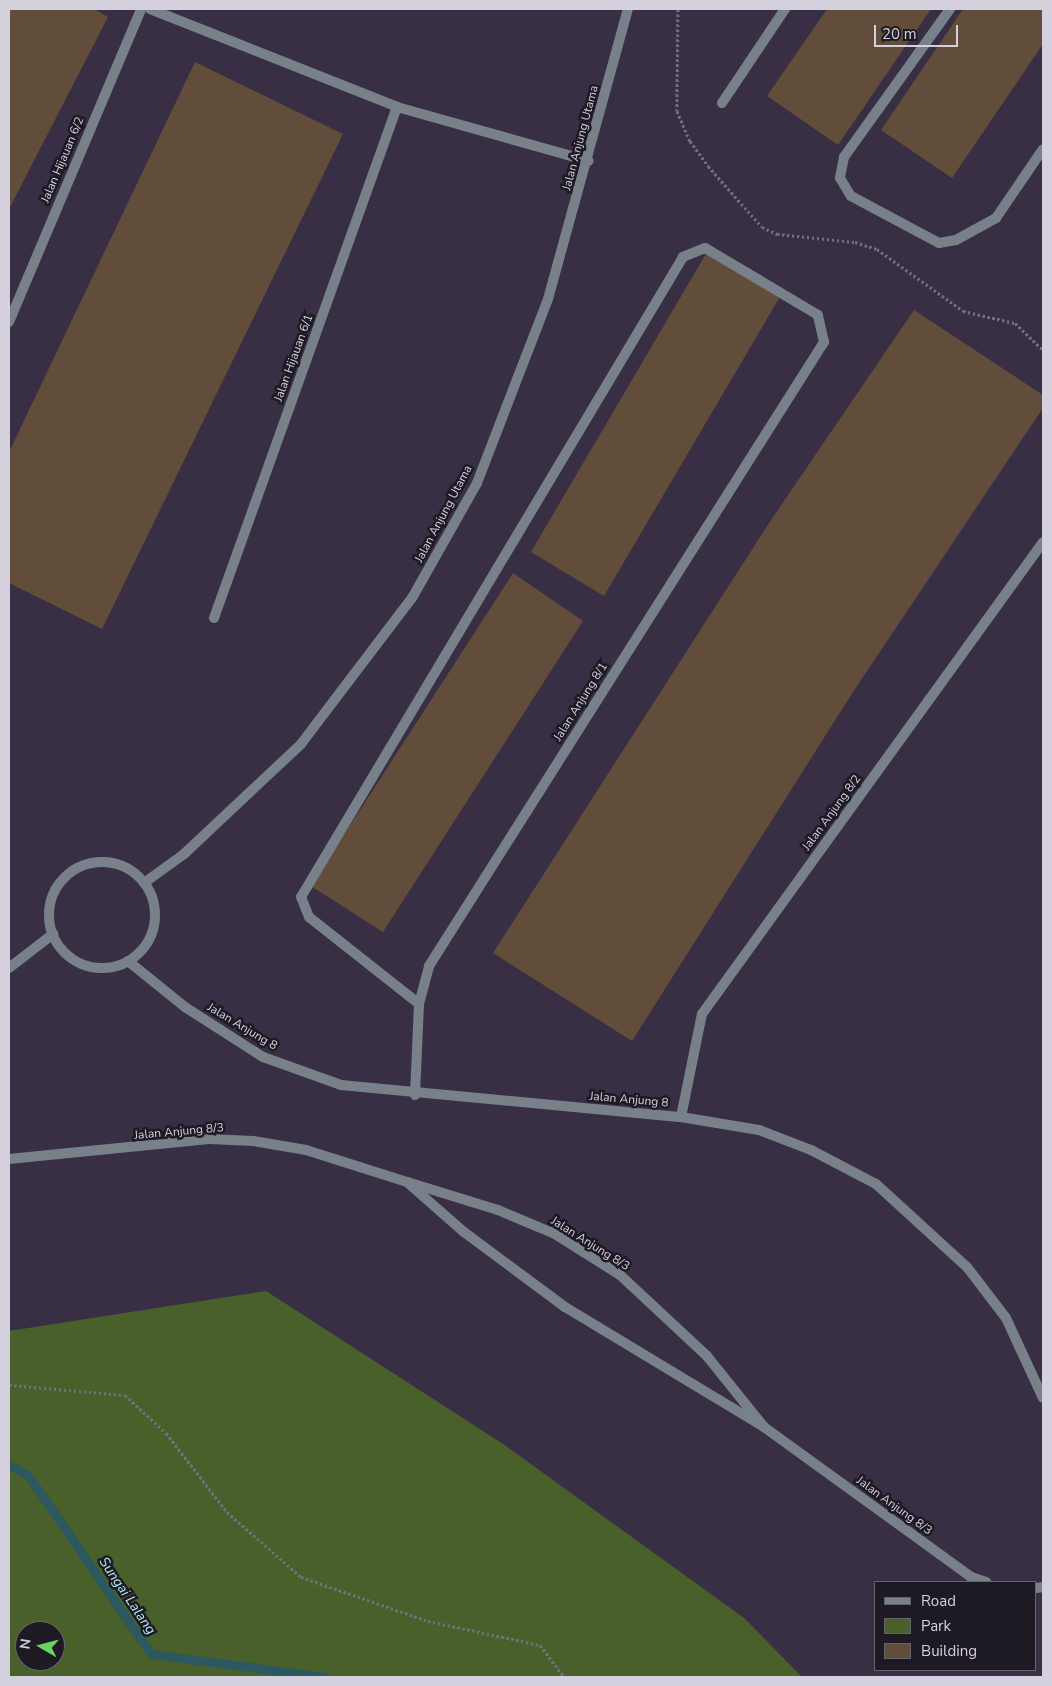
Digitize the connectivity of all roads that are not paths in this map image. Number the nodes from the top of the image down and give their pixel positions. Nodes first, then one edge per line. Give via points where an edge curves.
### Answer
1 (141, 9) edge
2 (150, 9) edge
3 (628, 9) edge
4 (785, 9) edge
5 (950, 9) edge
6 (722, 103) dead end
7 (397, 107) junction
8 (1043, 149) edge
9 (589, 161) junction
10 (9, 322) edge
11 (1043, 542) edge
12 (214, 618) dead end
13 (144, 882) junction
14 (53, 934) junction
15 (128, 961) junction
16 (9, 968) edge
17 (420, 1004) junction
18 (415, 1095) junction
19 (681, 1117) junction
20 (9, 1159) edge
21 (407, 1182) junction
22 (1043, 1398) edge
23 (764, 1427) junction
24 (983, 1581) edge

1 - 10 street, Jalan Hijauan 6/2
2 - 7 street
3 - 9 street, Jalan Anjung Utama
4 - 6 street
5 - 8 street via 844,157 840,178 851,196 939,243 956,240 996,218
7 - 9 street
7 - 12 street, Jalan Hijauan 6/1
9 - 13 street, Jalan Anjung Utama via 548,299 477,483 412,598 301,744 184,854
11 - 19 street, Jalan Anjung 8/2 via 702,1014
13 - 14 street via 113,863 91,863 77,869 64,878 50,904
13 - 15 street via 155,910 154,926 149,940
14 - 15 street via 60,948 84,965 114,967
14 - 16 street
15 - 18 street, Jalan Anjung 8 via 185,1007 263,1057 341,1085
17 - 17 street, Jalan Anjung 8/1 via 429,966 824,342 818,315 712,250 697,248 684,257 301,897 309,917
17 - 18 street, Jalan Anjung 8/1
18 - 19 street, Jalan Anjung 8
19 - 22 street, Jalan Anjung 8 via 759,1130 811,1150 876,1184 967,1267 1006,1318
20 - 21 street, Jalan Anjung 8/3 via 209,1139 252,1141 306,1150
21 - 23 street, Jalan Anjung 8/3 via 464,1232 565,1307
21 - 23 street, Jalan Anjung 8/3 via 498,1210 555,1234 620,1275 707,1356
23 - 24 street, Jalan Anjung 8/3 via 971,1577

